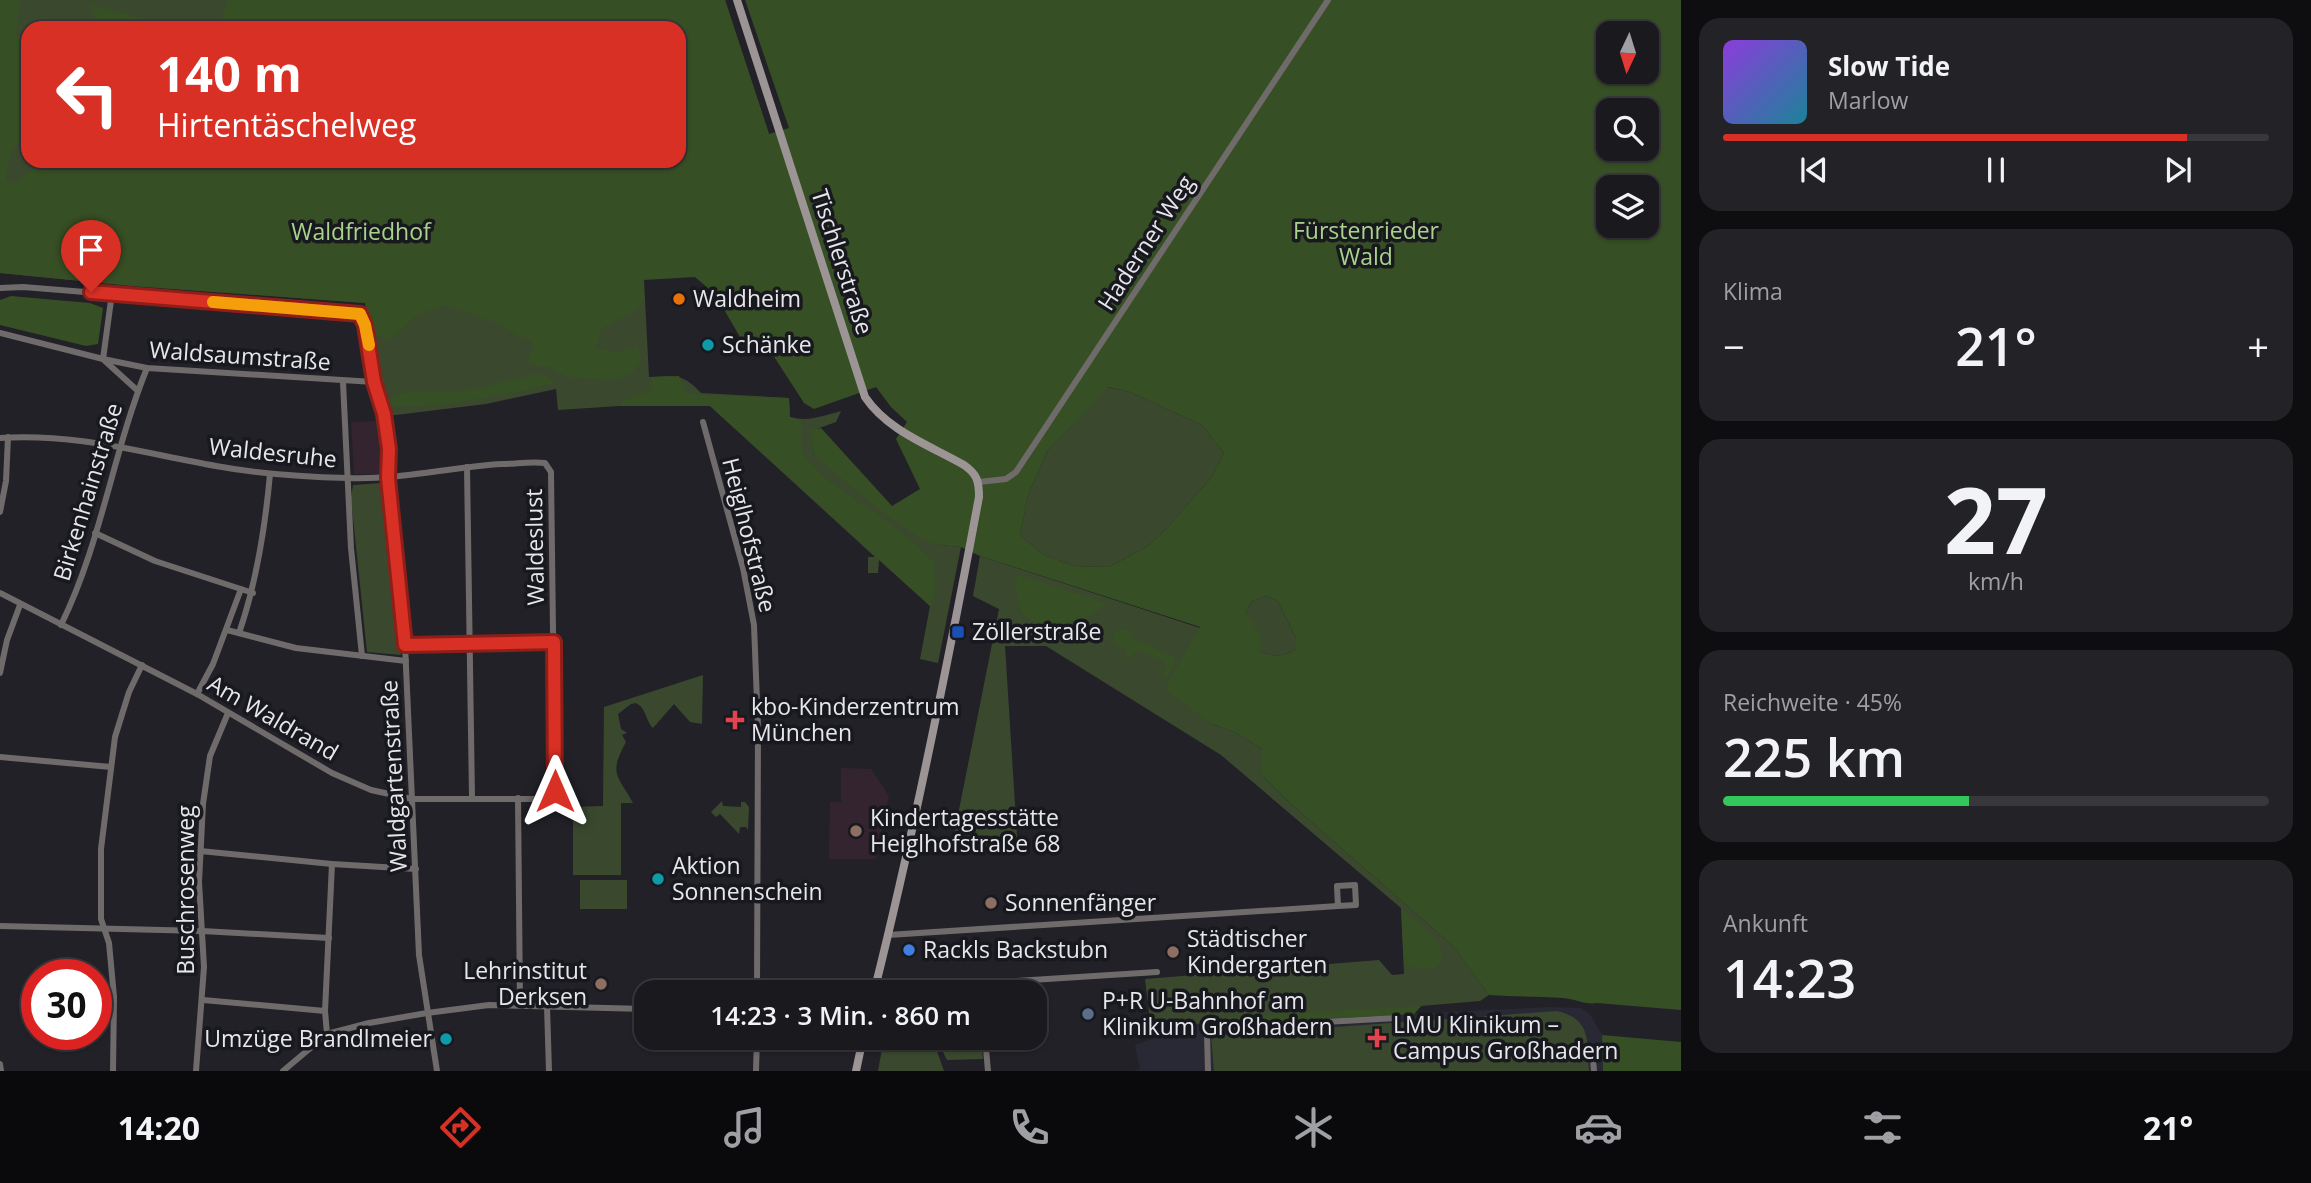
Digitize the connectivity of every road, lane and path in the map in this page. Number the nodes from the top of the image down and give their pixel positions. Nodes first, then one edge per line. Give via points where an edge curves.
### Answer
1 (737, 0) edge
2 (1328, 0) edge
3 (0, 288) edge
4 (112, 293) junction
5 (0, 333) edge
6 (103, 359) junction
7 (147, 368) junction
8 (343, 382) junction
9 (374, 382) junction
10 (138, 391) junction
11 (702, 422) dead end
12 (4, 438) edge
13 (120, 446) junction
14 (545, 463) joint
15 (467, 467) junction
16 (270, 474) junction
17 (349, 478) junction
18 (388, 478) junction
19 (979, 482) junction
20 (0, 512) edge
21 (95, 533) junction
22 (241, 589) junction
23 (0, 593) edge
24 (253, 593) junction
25 (20, 605) junction
26 (61, 625) junction
27 (227, 630) junction
28 (239, 633) junction
29 (554, 642) junction
30 (469, 643) junction
31 (405, 645) junction
32 (362, 656) junction
33 (406, 661) junction
34 (142, 665) junction
35 (0, 673) edge
36 (197, 694) junction
37 (228, 713) junction
38 (0, 757) edge
39 (111, 767) junction
40 (472, 798) junction
41 (412, 799) junction
42 (518, 799) junction
43 (549, 799) joint
44 (200, 851) junction
45 (332, 864) junction
46 (416, 869) junction
47 (1338, 906) dead end
48 (0, 926) edge
49 (104, 927) junction
50 (201, 931) junction
51 (888, 935) junction
52 (329, 938) junction
53 (1157, 972) dead end
54 (757, 980) edge
55 (877, 980) edge
56 (1033, 980) edge
57 (203, 1000) junction
58 (520, 1005) junction
59 (547, 1006) junction
60 (634, 1009) edge
61 (325, 1012) junction
62 (427, 1013) junction
63 (1397, 1018) dead end
64 (327, 1034) junction
65 (757, 1050) edge
66 (860, 1050) edge
67 (986, 1050) edge
68 (1593, 1060) dead end
69 (0, 1064) edge
70 (1, 1071) edge
71 (113, 1071) edge
72 (196, 1071) edge
73 (284, 1071) edge
74 (437, 1071) edge
75 (549, 1071) edge
76 (756, 1071) edge
77 (856, 1071) edge
78 (988, 1071) edge
79 (1208, 1071) edge
80 (1594, 1071) edge

1 - 19 street, Tischlerstraße via 865,397 895,428 964,465
2 - 19 street, Haderner Weg via 1016,472 1006,479
3 - 4 street
4 - 6 street
4 - 9 street, Waldgartenstraße via 360,314
5 - 6 street, Waldsaumstraße
6 - 7 street, Waldsaumstraße
6 - 10 street, Waldsaumstraße
7 - 8 street, Waldsaumstraße
7 - 10 street, Birkenhainstraße
8 - 9 street, Waldsaumstraße
8 - 17 street, Waldgartenstraße
9 - 18 street, Waldgartenstraße via 384,414
10 - 13 street, Birkenhainstraße
11 - 54 street, Heiglhofstraße via 754,625
12 - 13 street, Waldesruhe via 60,438
12 - 20 street via 6,481
13 - 16 street, Waldesruhe
13 - 21 street, Birkenhainstraße
14 - 15 street, Waldesruhe
14 - 29 street, Waldeslust via 551,472
15 - 18 street, Waldesruhe
15 - 30 street
16 - 17 street, Waldesruhe
16 - 24 street
17 - 18 street, Waldesruhe
17 - 32 street, Waldgartenstraße
18 - 31 street, Waldgartenstraße
19 - 51 street
21 - 22 street via 155,561
21 - 26 street, Birkenhainstraße
22 - 24 street
22 - 27 street
23 - 25 street, Am Waldrand
24 - 28 street
25 - 26 street, Am Waldrand
25 - 35 street
26 - 34 street, Am Waldrand
27 - 28 street
27 - 36 street
28 - 32 street via 296,648
29 - 30 street
29 - 43 street, Waldeslust via 555,791
30 - 31 street
30 - 40 street
31 - 33 street, Waldgartenstraße
32 - 33 street
33 - 41 street, Waldgartenstraße
34 - 36 street, Am Waldrand
34 - 39 street via 121,713
36 - 37 street, Am Waldrand
37 - 41 street, Am Waldrand via 332,773 371,790
37 - 44 street, Buschrosenweg via 210,756
38 - 39 street
39 - 49 street via 101,849
40 - 41 street, Am Waldrand
40 - 42 street, Am Waldrand
41 - 46 street, Waldgartenstraße
42 - 43 street, Am Waldrand
42 - 58 street
44 - 45 street
44 - 50 street, Buschrosenweg
45 - 46 street
45 - 52 street
46 - 62 street, Waldgartenstraße via 419,955
47 - 51 street
48 - 49 street
49 - 50 street
49 - 71 street via 114,997
50 - 52 street
50 - 57 street, Buschrosenweg
51 - 55 street
52 - 61 street
53 - 56 street
57 - 61 street
57 - 72 street, Buschrosenweg
58 - 59 street
58 - 62 street
59 - 60 street
59 - 75 street
61 - 64 street
62 - 64 street
62 - 74 street, Waldgartenstraße
63 - 79 street via 1216,1028 1206,1038
64 - 73 street
65 - 76 street
66 - 77 street
67 - 78 street
68 - 80 street
69 - 70 street

